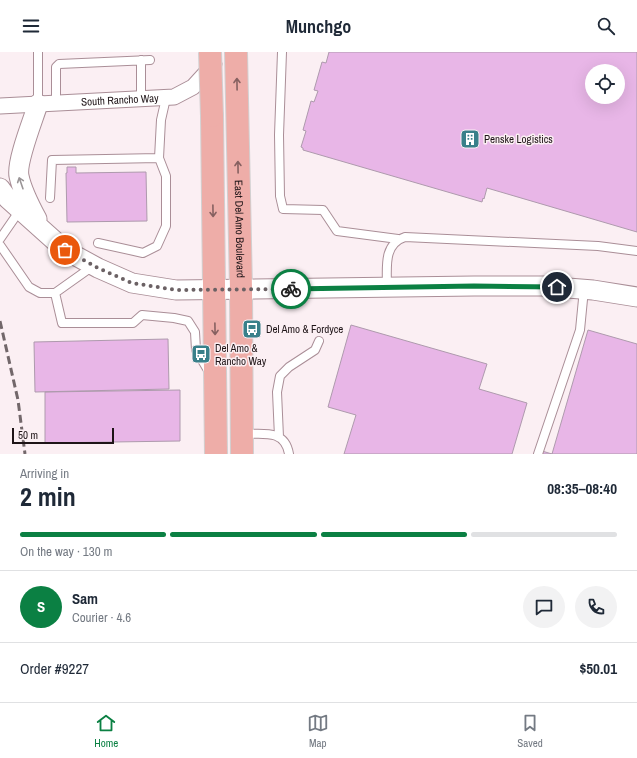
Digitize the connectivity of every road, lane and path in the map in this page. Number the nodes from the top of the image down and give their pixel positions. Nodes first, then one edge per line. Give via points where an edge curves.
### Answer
1 (38, 52) edge
2 (210, 52) edge
3 (216, 52) edge
4 (236, 52) edge
5 (282, 52) edge
6 (141, 60) junction
7 (150, 60) dead end
8 (166, 98) junction
9 (141, 99) junction
10 (47, 103) junction
11 (0, 106) edge
12 (159, 158) junction
13 (0, 188) edge
14 (50, 198) dead end
15 (20, 210) junction
16 (44, 231) junction
17 (0, 239) edge
18 (398, 239) junction
19 (98, 243) dead end
20 (0, 245) edge
21 (637, 251) edge
22 (94, 266) junction
23 (387, 287) junction
24 (584, 289) junction
25 (214, 290) junction
26 (241, 290) junction
27 (55, 292) junction
28 (637, 297) edge
29 (319, 342) dead end
30 (215, 384) junction
31 (279, 437) junction
32 (242, 444) edge
33 (216, 454) edge
34 (289, 454) edge
35 (538, 454) edge

1 - 10 lane
2 -> 25 main road, bridge
3 - 8 street, South Rancho Way via 216,62 193,87 174,97
26 -> 4 main road, East Del Amo Boulevard
5 - 18 lane via 279,135 280,196 283,209 322,210 337,231
6 - 7 lane
6 - 9 lane
6 - 10 lane via 59,64
8 - 9 street, South Rancho Way
8 - 12 lane
9 - 10 street, South Rancho Way
10 - 11 street, South Rancho Way
16 -> 10 street via 29,205 18,165
12 - 14 lane via 52,160
12 - 19 lane via 166,176 166,226 157,246 143,253
13 - 15 street
15 - 16 street
15 - 17 lane
16 - 22 street via 65,250
18 - 21 lane via 412,236 598,246
18 - 23 lane via 390,248 387,261
20 - 27 lane via 29,287 40,293
22 - 25 street via 132,283 176,290
22 - 27 lane
23 - 24 street via 535,286
23 - 26 street
24 - 28 street
24 - 35 lane via 580,330
25 - 26 street
25 -> 30 main road
26 - 32 main road, East Del Amo Boulevard
27 - 30 lane via 62,323 133,323 142,315 188,321 195,332 196,350
29 - 31 lane via 315,350 280,376 277,392
30 - 33 main road
31 - 32 lane via 276,435
31 - 34 lane via 282,438

